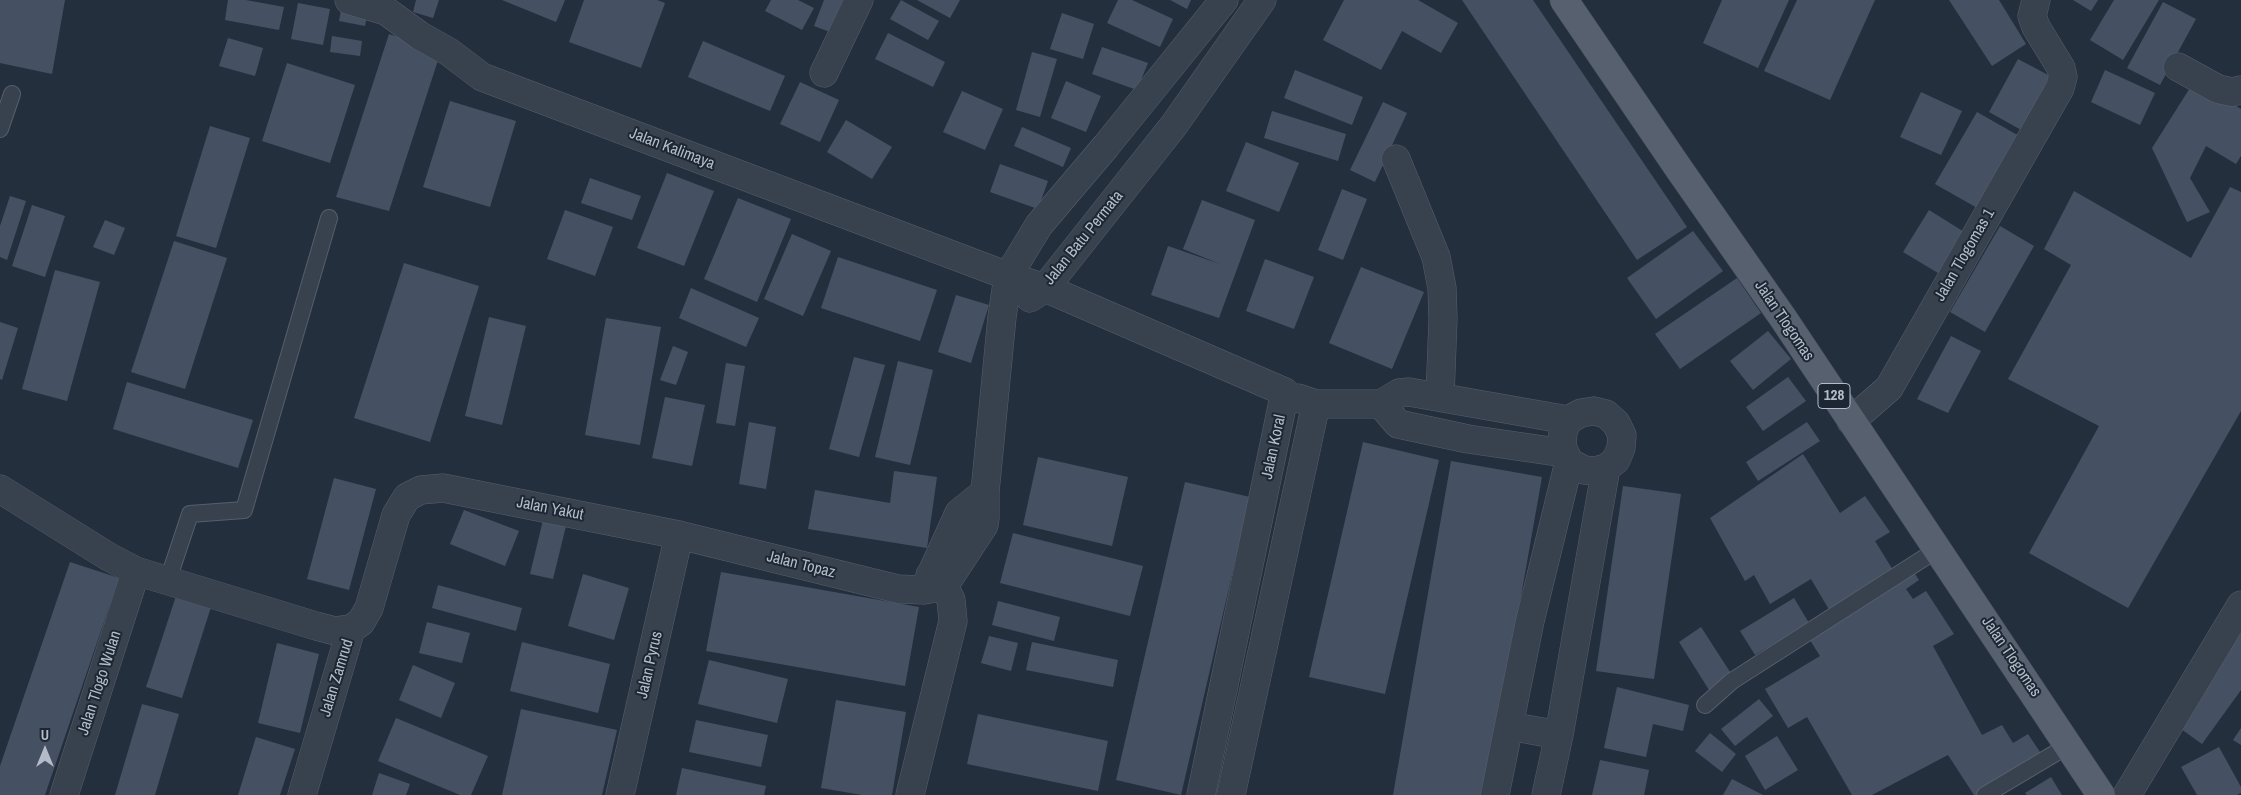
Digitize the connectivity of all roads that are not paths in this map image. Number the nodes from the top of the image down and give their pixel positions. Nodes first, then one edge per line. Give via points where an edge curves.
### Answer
1 (349, 0) edge
2 (859, 0) edge
3 (1224, 0) edge
4 (1262, 0) edge
5 (1564, 0) edge
6 (2036, 0) edge
7 (2178, 67) dead end
8 (824, 72) dead end
9 (2241, 90) edge
10 (12, 94) dead end
11 (2, 119) edge
12 (1396, 158) dead end
13 (329, 218) dead end
14 (1008, 276) junction
15 (1045, 288) junction
16 (1002, 317) junction
17 (1285, 392) junction
18 (1440, 397) junction
19 (1316, 404) junction
20 (1381, 404) junction
21 (1568, 420) junction
22 (1851, 421) junction
23 (1567, 457) junction
24 (1606, 468) junction
25 (421, 490) joint
26 (1, 496) edge
27 (679, 535) junction
28 (1938, 549) junction
29 (136, 571) junction
30 (168, 580) junction
31 (933, 584) junction
32 (2241, 604) edge
33 (351, 629) junction
34 (1705, 705) dead end
35 (1509, 726) junction
36 (1559, 735) junction
37 (2069, 745) junction
38 (64, 795) edge
39 (302, 795) edge
40 (620, 795) edge
41 (910, 795) edge
42 (1201, 795) edge
43 (1231, 795) edge
44 (1495, 795) edge
45 (1546, 795) edge
46 (1984, 795) edge
47 (2101, 795) edge
48 (2127, 795) edge

1 - 14 street, Jalan Kalimaya via 386,11 482,77
2 - 8 street
3 - 14 street via 1039,225
4 - 15 street, Jalan Batu Permata via 1174,125
5 - 22 main road, Jalan Tlogomas / 128
6 - 22 street, Jalan Tlogomas 1 via 2032,16 2056,56 2063,77 2060,88 1889,388
7 - 9 street via 2218,89
10 - 11 lane
12 - 18 street via 1436,257 1442,288
13 - 30 lane via 244,510 190,514
14 - 15 street, Jalan Koral
14 - 16 street
15 - 16 street, Jalan Batu Permata
15 - 17 street, Jalan Koral
16 - 31 street via 984,525
17 - 19 street
17 - 42 street, Jalan Koral
18 - 20 street via 1408,392
18 - 21 street
19 - 20 street
19 - 43 street
20 - 23 street via 1398,424
21 - 23 street via 1563,432
21 - 24 street via 1594,411 1606,414 1616,423 1622,435 1621,448 1616,460
22 - 28 main road, Jalan Tlogomas / 128
23 - 24 street via 1584,470
23 - 35 street
24 - 36 street
25 - 27 street, Jalan Yakut via 443,488
25 - 33 street, Jalan Zamrud via 407,497 396,515 369,608 361,622
26 - 29 street
27 - 31 street, Jalan Topaz via 898,589
27 - 40 street, Jalan Pyrus
28 - 34 lane via 1732,681
28 - 37 main road, Jalan Tlogomas / 128
29 - 30 street
29 - 38 street, Jalan Tlogo Wulan
30 - 33 street via 316,626
31 - 41 street via 951,600 952,631
32 - 48 street
33 - 39 street, Jalan Zamrud
35 - 36 street
35 - 44 street
36 - 45 street
37 - 46 lane
37 - 47 main road, Jalan Tlogomas / 128

